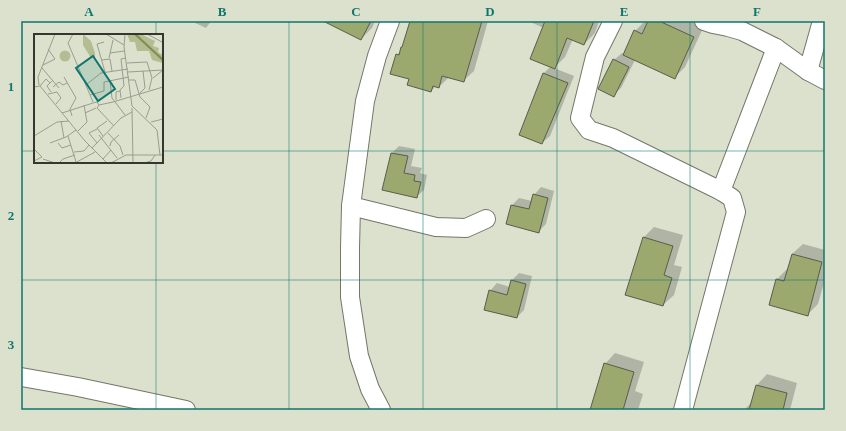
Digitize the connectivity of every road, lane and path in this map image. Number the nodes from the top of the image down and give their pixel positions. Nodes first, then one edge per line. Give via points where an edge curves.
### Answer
1 (390, 21) edge
2 (613, 21) edge
3 (704, 21) edge
4 (822, 21) edge
5 (776, 48) junction
6 (808, 71) junction
7 (825, 80) edge
8 (721, 190) junction
9 (352, 206) junction
10 (486, 219) dead end
11 (21, 377) edge
12 (186, 410) edge
13 (381, 410) edge
14 (683, 410) edge

1 - 9 street via 365,101
2 - 8 street via 595,57 580,118 589,130 613,138
3 - 5 street via 742,31
4 - 6 street
5 - 6 street
5 - 8 street
6 - 7 street
8 - 14 street via 732,198 736,212
9 - 10 street via 436,227 466,228
9 - 13 street via 350,297 359,356 370,389
11 - 12 street

